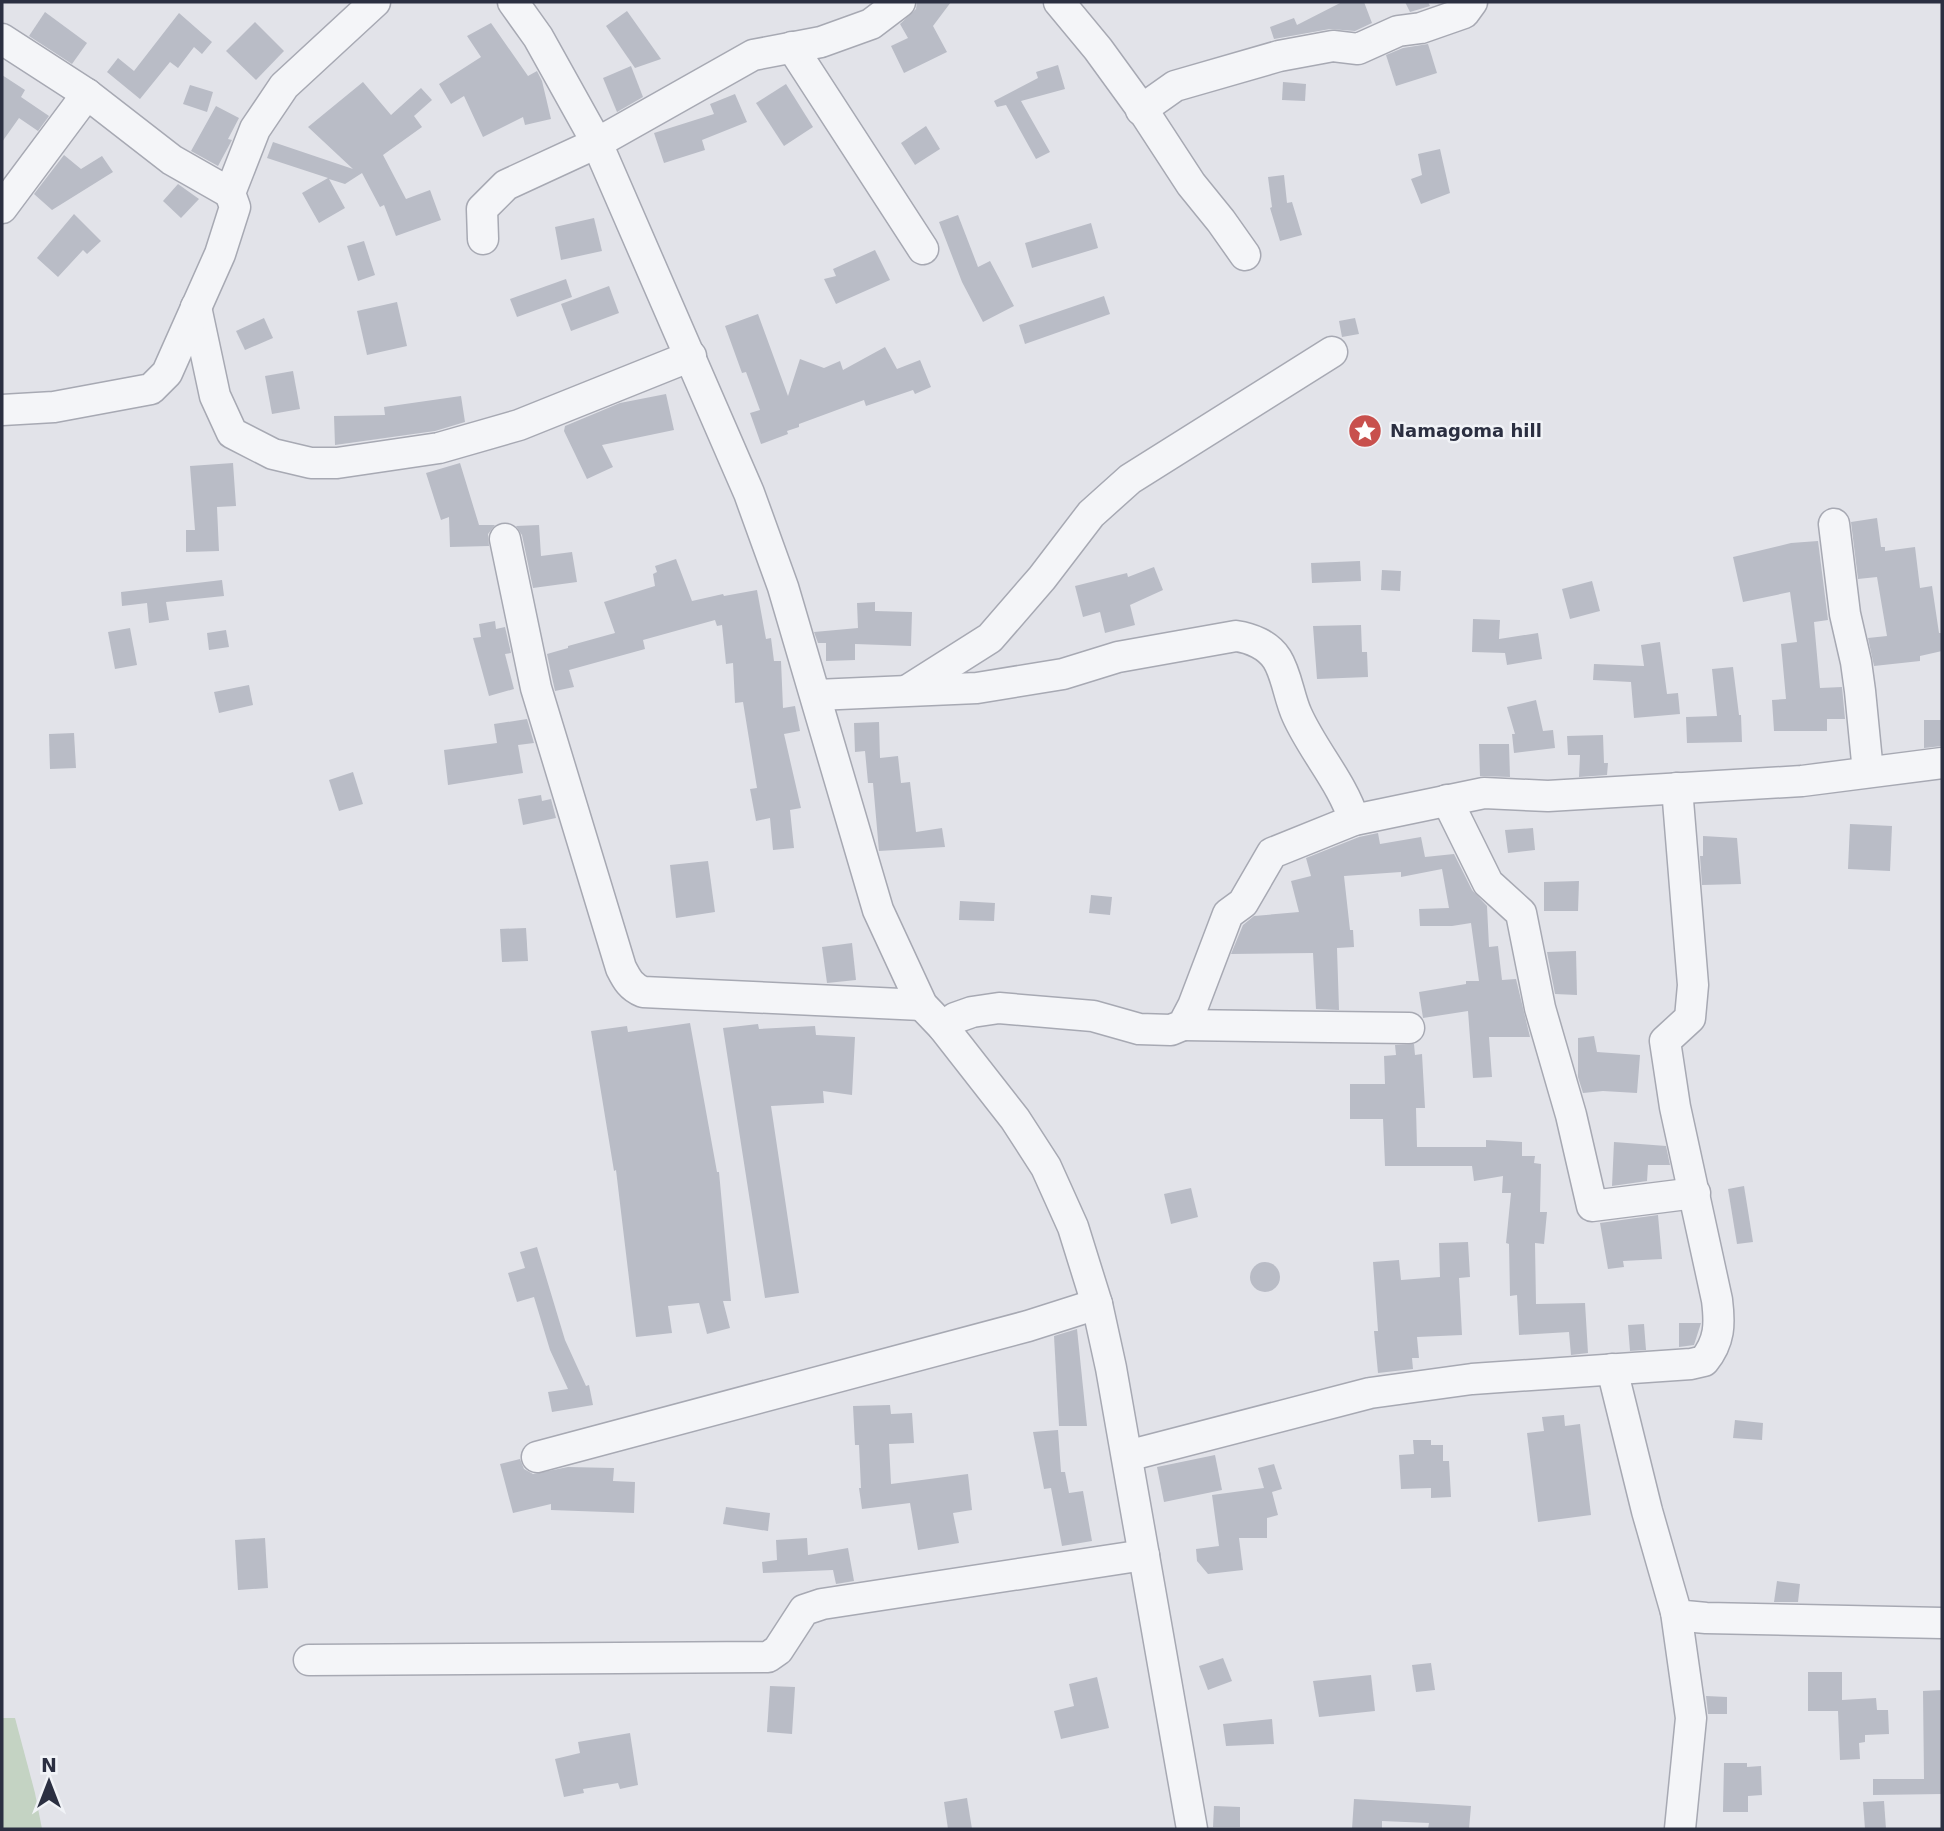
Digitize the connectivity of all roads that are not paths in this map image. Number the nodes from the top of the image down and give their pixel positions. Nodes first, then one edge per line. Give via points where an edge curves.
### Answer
1 (375, 2) edge
2 (513, 2) edge
3 (900, 2) edge
4 (1059, 2) edge
5 (1472, 2) edge
6 (2, 39) edge
7 (792, 47) junction
8 (87, 94) junction
9 (1141, 110) junction
10 (597, 143) junction
11 (230, 193) junction
12 (2, 208) edge
13 (483, 239) dead end
14 (923, 249) dead end
15 (1245, 255) dead end
16 (196, 307) junction
17 (1332, 352) dead end
18 (691, 356) junction
19 (2, 410) edge
20 (1834, 524) dead end
21 (505, 539) dead end
22 (908, 690) junction
23 (816, 695) junction
24 (1942, 763) edge
25 (1868, 772) junction
26 (1677, 788) junction
27 (1447, 800) junction
28 (1354, 820) junction
29 (922, 1005) junction
30 (1183, 1025) junction
31 (943, 1027) junction
32 (1409, 1028) dead end
33 (1695, 1193) junction
34 (1097, 1304) junction
35 (1612, 1369) junction
36 (537, 1457) dead end
37 (1127, 1457) junction
38 (1144, 1555) junction
39 (1676, 1612) junction
40 (1942, 1623) edge
41 (309, 1660) dead end
42 (1192, 1829) edge
43 (1679, 1829) edge

1 - 11 street via 284,86 256,129
2 - 10 street via 538,37
3 - 7 street via 871,24
4 - 9 street
5 - 9 street via 1464,13 1445,21 1398,31 1358,48 1333,46 1279,56 1175,86
6 - 8 street
7 - 10 street via 753,55
7 - 14 street
8 - 11 street via 172,160
8 - 12 street
9 - 15 street
10 - 13 street via 506,185 482,209
10 - 18 street
11 - 16 street via 235,207
16 - 18 street via 215,396 232,433 273,454 312,463 439,448 519,425
16 - 19 street via 167,373 151,388 54,407
17 - 22 street via 1130,479 1091,514 990,638
18 - 23 street via 753,505
20 - 25 street
21 - 29 street via 536,688 621,968 635,989
22 - 23 street
22 - 28 street via 977,688 1063,674 1118,657 1236,636 1248,638 1277,659 1297,715
23 - 29 street via 878,910
24 - 25 street
25 - 26 street
26 - 27 street via 1548,796 1484,793
26 - 33 street via 1693,985 1690,1018 1665,1041
27 - 28 street
27 - 33 street via 1489,883 1521,913 1540,1008 1592,1206
28 - 30 street via 1272,853 1243,904 1228,914
29 - 31 street
30 - 31 street via 1171,1030 1139,1029 1093,1016 999,1008 954,1018
30 - 32 street
31 - 34 street via 1046,1167 1073,1227
33 - 35 street via 1717,1300 1720,1322 1716,1342 1704,1361
34 - 36 street
34 - 37 street
35 - 37 street via 1472,1379 1370,1393
35 - 39 street
37 - 38 street
38 - 41 street via 822,1604 804,1610 778,1650 768,1657
38 - 42 street
39 - 40 street via 1706,1618
39 - 43 street via 1690,1718

